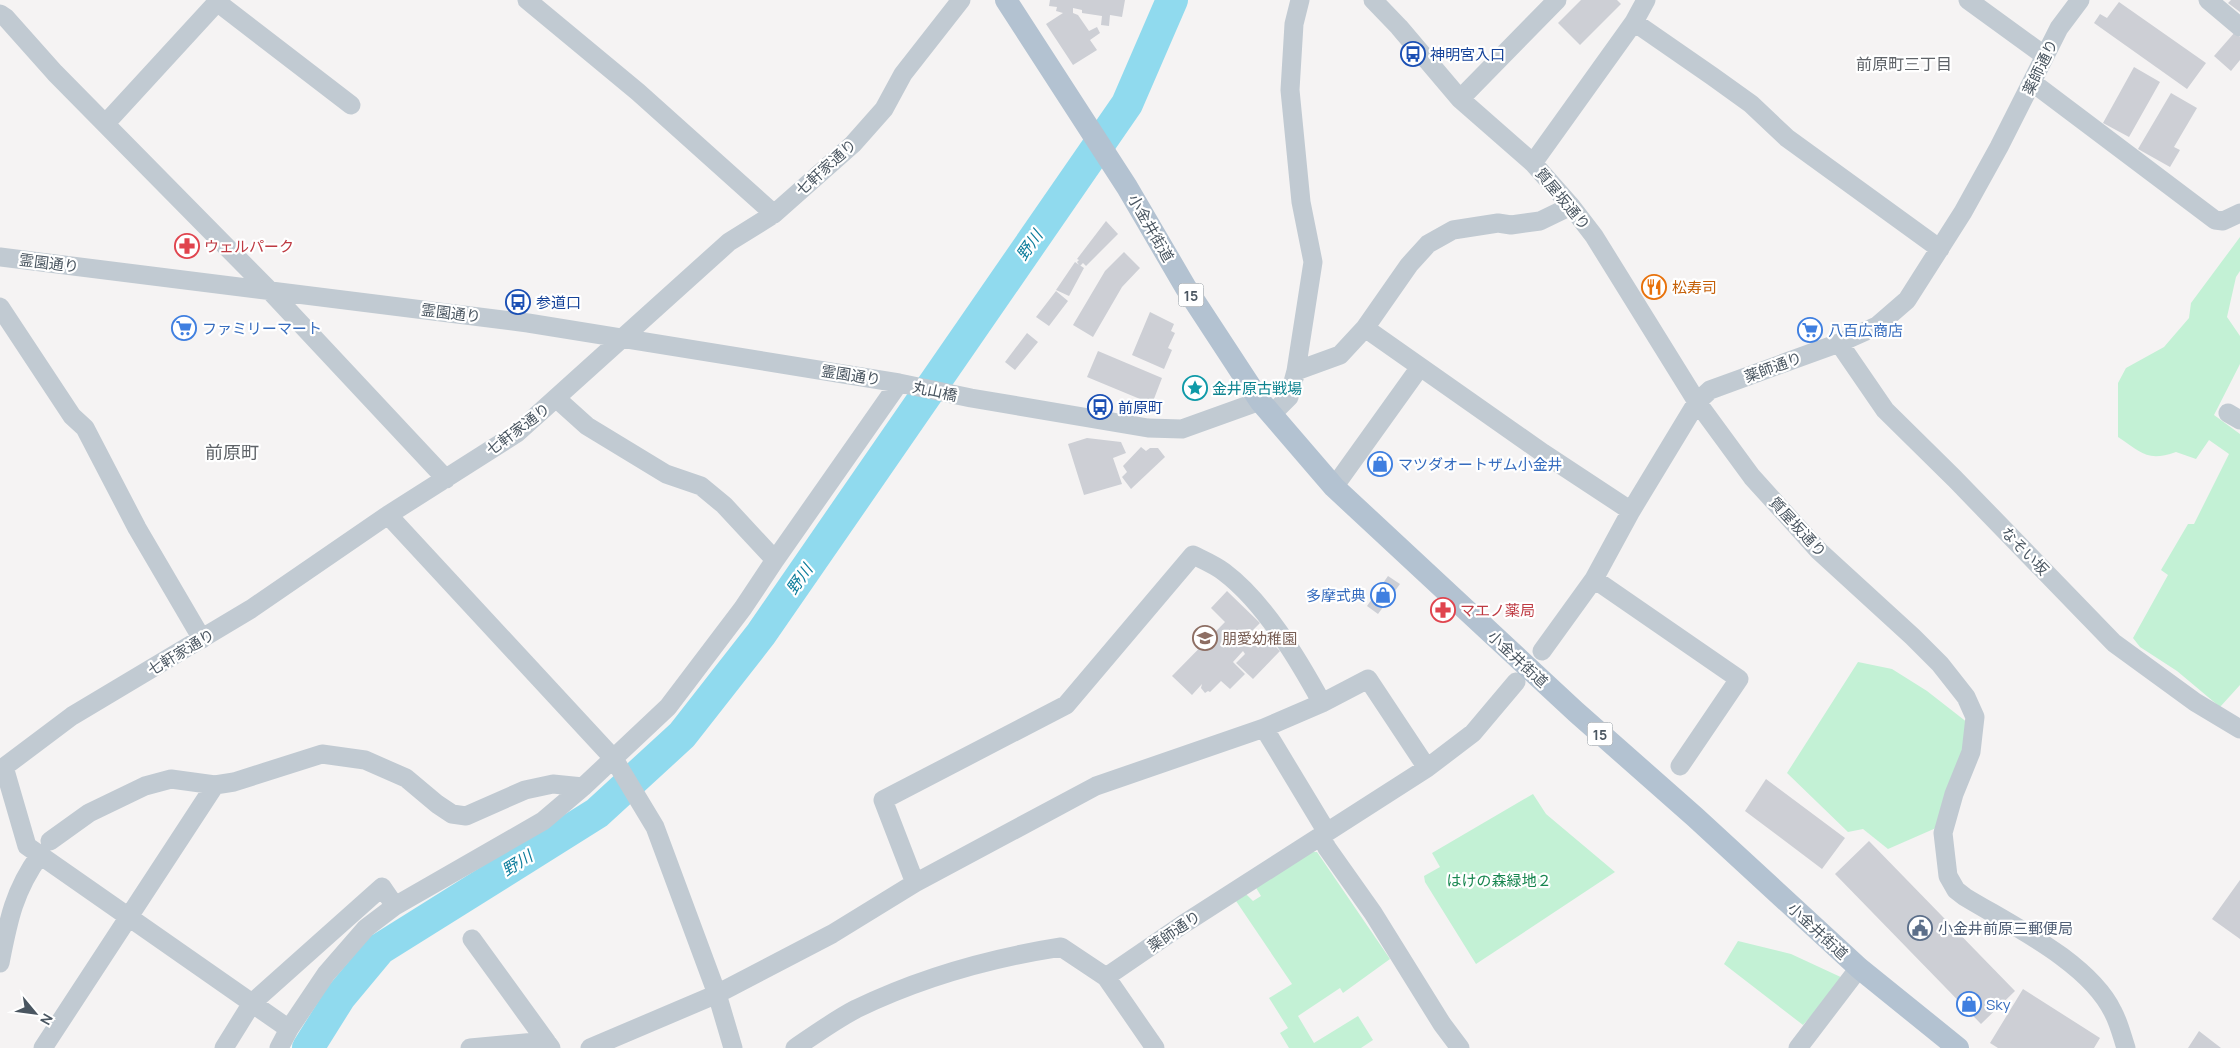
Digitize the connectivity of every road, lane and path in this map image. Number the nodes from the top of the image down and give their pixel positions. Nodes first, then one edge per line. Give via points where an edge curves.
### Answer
1 (527, 0) edge
2 (961, 0) edge
3 (1006, 0) edge
4 (1300, 0) edge
5 (1373, 0) edge
6 (1557, 0) edge
7 (1646, 0) edge
8 (1968, 0) edge
9 (2080, 0) edge
10 (2208, 0) edge
11 (218, 1) edge
12 (0, 14) edge
13 (1634, 22) junction
14 (2240, 27) edge
15 (2045, 56) junction
16 (2032, 82) junction
17 (1460, 99) junction
18 (351, 105) dead end
19 (106, 123) junction
20 (1534, 164) junction
21 (1571, 206) junction
22 (2240, 213) edge
23 (774, 214) junction
24 (1940, 249) junction
25 (0, 257) edge
26 (270, 291) junction
27 (0, 307) edge
28 (1365, 328) junction
29 (620, 339) junction
30 (1839, 343) junction
31 (1420, 367) junction
32 (1296, 371) junction
33 (899, 383) junction
34 (556, 400) junction
35 (1697, 402) junction
36 (1265, 408) junction
37 (446, 479) junction
38 (1334, 487) junction
39 (1631, 511) junction
40 (388, 515) junction
41 (775, 560) junction
42 (1594, 579) junction
43 (202, 639) junction
44 (1542, 650) dead end
45 (1516, 682) dead end
46 (1322, 703) junction
47 (1264, 728) junction
48 (2240, 730) edge
49 (614, 759) junction
50 (1680, 766) dead end
51 (1427, 768) junction
52 (2, 769) edge
53 (214, 784) junction
54 (583, 787) junction
55 (1324, 835) junction
56 (45, 848) junction
57 (915, 883) junction
58 (395, 906) junction
59 (128, 917) junction
60 (472, 939) dead end
61 (0, 963) edge
62 (1859, 968) junction
63 (1106, 977) junction
64 (717, 994) junction
65 (252, 1003) junction
66 (289, 1029) junction
67 (548, 1045) edge
68 (1954, 1047) edge
69 (43, 1048) edge
70 (224, 1048) edge
71 (279, 1048) edge
72 (470, 1048) edge
73 (590, 1048) edge
74 (733, 1048) edge
75 (794, 1048) edge
76 (1155, 1048) edge
77 (1460, 1048) edge
78 (1798, 1048) edge
79 (2126, 1048) edge

1 - 23 street via 638,92
2 - 23 street, 七軒家通り via 903,74 884,109 853,144
3 - 36 main road, 小金井街道 / 15
4 - 32 street via 1294,24 1290,90 1301,202 1313,262
5 - 17 street, 質屋坂通り
6 - 17 street
7 - 13 street
8 - 15 street
9 - 15 street, 薬師通り via 2059,28
10 - 14 street
11 - 18 street
11 - 19 street
12 - 19 street
13 - 20 street
13 - 24 street via 1751,104 1787,138
15 - 16 street, 薬師通り
16 - 22 street via 2215,220 2222,221
16 - 24 street, 薬師通り via 1995,155
17 - 20 street, 質屋坂通り
19 - 26 street
20 - 21 street, 質屋坂通り
21 - 28 street via 1540,221 1453,230 1428,244
21 - 35 street, 質屋坂通り via 1594,236
23 - 29 street, 七軒家通り via 729,242
24 - 30 street, 薬師通り via 1907,300 1877,326
25 - 26 street, 霊園通り
26 - 29 street, 霊園通り via 518,322
26 - 37 street
27 - 43 street via 72,416 85,428 136,528
28 - 31 street
28 - 32 street via 1340,355
29 - 33 street, 霊園通り
29 - 34 street, 七軒家通り
30 - 35 street, 薬師通り via 1710,390
30 - 48 street, なそい坂 via 1884,410 2114,643 2195,702
31 - 38 street
31 - 39 street
32 - 36 street via 1289,397
33 - 36 street, 丸山橋 via 1148,428 1182,429
33 - 41 street
34 - 37 street, 七軒家通り via 517,433
34 - 41 street via 587,426 666,474 701,486 724,505
35 - 39 street, 薬師通り
35 - 79 street, 質屋坂通り via 1752,477 1819,551 1914,636 1966,696 1975,717 1971,752 1943,833 1948,876 1956,890 1965,897 2064,958 2094,985 2113,1011
36 - 38 main road, 小金井街道 / 15
37 - 40 street, 七軒家通り
38 - 62 main road, 小金井街道 / 15 via 1561,699 1696,817
39 - 42 street, 薬師通り
40 - 43 street, 七軒家通り via 252,610
40 - 49 street
41 - 49 street via 668,707
42 - 44 street, 薬師通り
42 - 50 street via 1739,678
43 - 52 street, 七軒家通り via 72,716
45 - 51 street, 薬師通り via 1474,734
46 - 47 street
46 - 51 street via 1368,679
46 - 57 street via 1290,648 1250,597 1223,571 1193,555 1066,705 883,800
47 - 55 street via 1325,829
47 - 57 street via 1096,786
49 - 54 street
49 - 64 street via 652,822
51 - 55 street, 薬師通り
52 - 56 street via 27,846
53 - 54 street via 234,782 322,754 365,760 406,778 452,814 466,816 525,790 553,784
53 - 56 street via 171,779 145,786 89,812
53 - 59 street
54 - 58 street via 542,821
55 - 63 street, 薬師通り
55 - 77 street via 1326,848 1373,913
56 - 59 street
56 - 61 street via 18,890
57 - 64 street via 832,934
58 - 65 street via 382,887
58 - 66 street via 366,928 326,974
59 - 65 street
59 - 69 street
60 - 67 street
62 - 68 main road, 小金井街道 / 15
62 - 78 street
63 - 75 street via 1061,946 1011,955 900,989 855,1010
63 - 76 street
64 - 73 street
64 - 74 street
65 - 66 street
65 - 70 street
66 - 71 street
67 - 72 street

